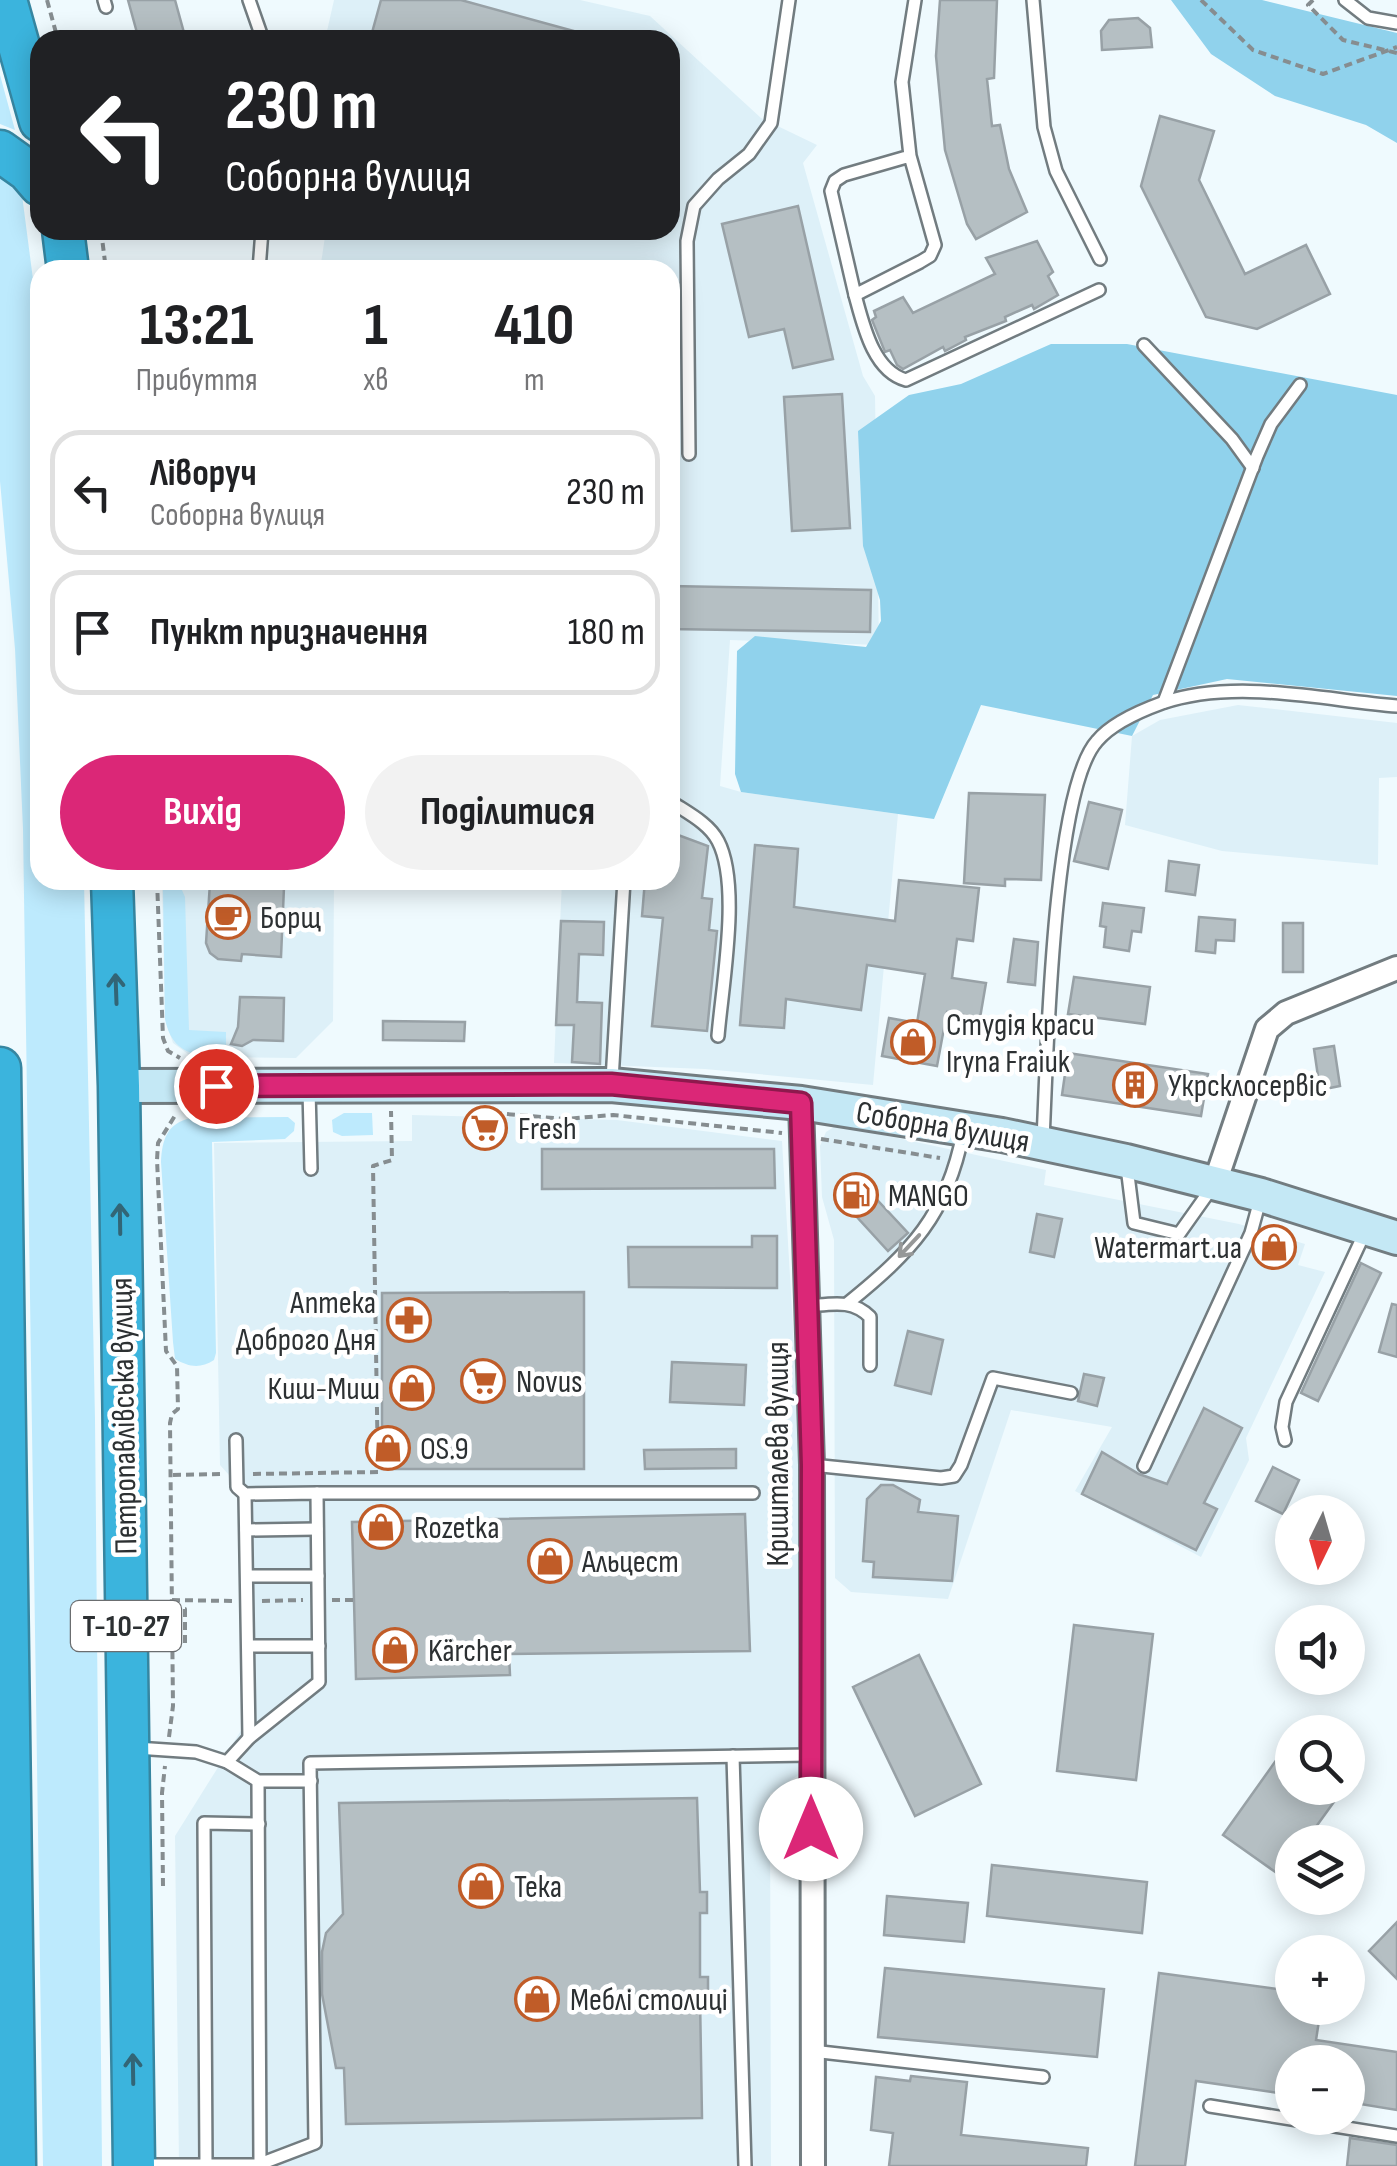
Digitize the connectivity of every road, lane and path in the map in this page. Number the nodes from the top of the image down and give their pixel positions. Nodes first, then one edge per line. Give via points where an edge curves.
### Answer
1 (6, 0) edge
2 (47, 0) edge
3 (250, 0) edge
4 (788, 0) edge
5 (914, 0) edge
6 (1033, 0) edge
7 (1201, 0) edge
8 (1313, 0) edge
9 (1345, 0) edge
10 (1397, 23) edge
11 (55, 30) edge
12 (260, 30) edge
13 (1397, 50) edge
14 (1384, 52) junction
15 (30, 85) edge
16 (0, 152) edge
17 (910, 156) junction
18 (30, 173) edge
19 (73, 240) edge
20 (1100, 259) dead end
21 (95, 260) edge
22 (1099, 290) dead end
23 (855, 295) junction
24 (1144, 345) dead end
25 (1300, 385) dead end
26 (689, 454) dead end
27 (1252, 468) junction
28 (1164, 702) junction
29 (1397, 706) edge
30 (680, 808) edge
31 (112, 890) edge
32 (157, 890) edge
33 (623, 890) edge
34 (1397, 968) edge
35 (718, 1036) dead end
36 (0, 1072) edge
37 (611, 1084) junction
38 (119, 1086) junction
39 (184, 1086) junction
40 (309, 1086) junction
41 (391, 1106) dead end
42 (483, 1110) dead end
43 (800, 1119) junction
44 (1042, 1143) junction
45 (961, 1145) junction
46 (1126, 1162) junction
47 (311, 1169) dead end
48 (1216, 1183) junction
49 (2, 1186) edge
50 (1261, 1196) junction
51 (1382, 1233) edge
52 (848, 1303) junction
53 (808, 1306) junction
54 (870, 1364) dead end
55 (1071, 1393) dead end
56 (236, 1440) dead end
57 (1286, 1440) dead end
58 (812, 1465) junction
59 (1144, 1466) dead end
60 (237, 1474) junction
61 (172, 1475) junction
62 (2, 1493) edge
63 (316, 1493) junction
64 (753, 1493) dead end
65 (245, 1494) junction
66 (317, 1529) junction
67 (246, 1530) junction
68 (247, 1576) junction
69 (318, 1576) junction
70 (172, 1608) junction
71 (185, 1643) dead end
72 (248, 1646) junction
73 (319, 1646) junction
74 (250, 1738) junction
75 (127, 1748) junction
76 (168, 1748) junction
77 (810, 1755) junction
78 (734, 1756) junction
79 (4, 1760) edge
80 (227, 1762) junction
81 (258, 1781) junction
82 (311, 1781) junction
83 (259, 1824) junction
84 (163, 1890) dead end
85 (812, 2051) junction
86 (1043, 2076) dead end
87 (1210, 2106) dead end
88 (1397, 2136) edge
89 (206, 2164) edge
90 (134, 2165) edge
91 (181, 2165) edge
92 (264, 2165) edge
93 (16, 2166) edge
94 (745, 2166) edge
95 (813, 2166) edge

1 - 15 highway
2 - 11 path
3 - 12 lane
4 - 26 lane via 771,124 694,206 687,241
5 - 17 lane via 902,82
6 - 20 lane via 1044,126 1056,171
7 - 14 path via 1253,50 1323,74
8 - 14 path via 1308,5 1343,40
9 - 10 lane via 1368,18
13 - 14 path
16 - 18 highway
17 - 23 lane via 934,245 930,256
17 - 23 lane via 844,175 830,191
19 - 21 path
22 - 23 lane via 906,380 892,376 879,358
24 - 27 lane
25 - 27 lane via 1271,424
27 - 28 lane
28 - 29 lane via 1226,692
28 - 44 lane via 1096,741 1083,764 1061,864
30 - 35 lane via 718,840 730,882
38 -> 31 highway, Т-10-27
32 - 39 path via 163,1038 168,1051 184,1061
33 - 37 lane
34 - 48 street via 1286,1013 1268,1029
36 - 49 highway
37 - 40 main road, Соборна вулиця
37 - 43 main road, Соборна вулиця
38 - 39 main road, Соборна вулиця
75 -> 38 highway, Петропавлівська вулиця / Т-10-27
39 - 40 main road, Соборна вулиця
39 - 61 path via 185,1109 163,1130 157,1160 166,1350 177,1366
40 - 47 lane
41 - 60 path via 392,1160 372,1166 378,1472
42 - 43 path via 530,1118
43 - 45 main road, Соборна вулиця
43 - 45 path
43 - 53 street, Кришталева вулиця
44 - 45 main road, Соборна вулиця
44 - 46 main road, Соборна вулиця
45 -> 52 lane via 942,1203 918,1238
46 - 48 main road, Соборна вулиця
46 - 48 lane via 1134,1223 1179,1234
48 - 50 main road, Соборна вулиця
49 - 62 highway
50 - 51 main road, Соборна вулиця
50 - 59 lane
51 - 57 lane via 1286,1402
52 - 53 lane
52 - 54 lane via 870,1318
53 - 58 street, Кришталева вулиця
55 - 58 lane via 993,1378 954,1476
56 - 60 lane
58 - 77 street, Кришталева вулиця
60 - 61 path
60 - 65 lane
61 - 70 path
62 - 79 highway
63 - 64 lane
63 - 65 lane
63 - 66 lane
65 - 67 lane
66 - 67 lane
66 - 69 lane
67 - 68 lane
68 - 69 lane
68 - 72 lane
69 - 73 lane
70 - 71 path via 185,1609
70 - 76 path
72 - 73 lane
72 - 74 lane
73 - 74 lane via 319,1682
74 - 80 lane
75 - 76 lane
90 -> 75 highway, Петропавлівська вулиця / Т-10-27
76 - 80 lane
76 - 84 path
77 - 78 lane
77 - 85 street, Кришталева вулиця
78 - 82 lane via 310,1762
78 - 94 lane
79 - 93 highway
80 - 81 lane
81 - 82 lane
81 - 83 lane
82 - 92 lane via 315,2143
83 - 89 lane via 204,1824
83 - 92 lane
85 - 86 lane
85 - 95 street, Кришталева вулиця
87 - 88 lane
89 - 91 lane
89 - 92 lane
90 - 91 lane

